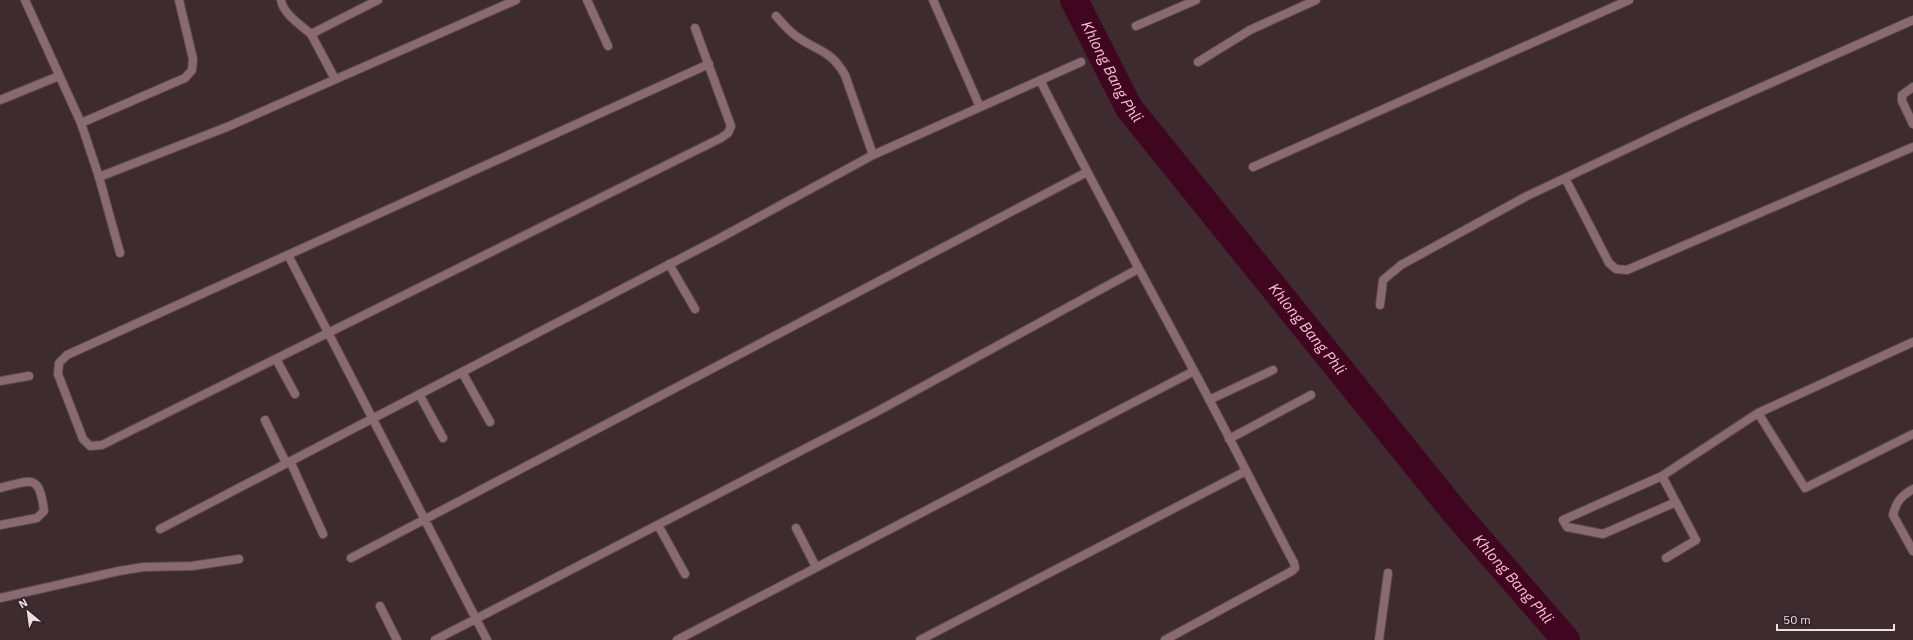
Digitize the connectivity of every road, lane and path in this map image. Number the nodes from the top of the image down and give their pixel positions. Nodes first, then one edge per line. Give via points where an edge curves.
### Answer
1 (25, 0) edge
2 (179, 0) edge
3 (281, 0) edge
4 (378, 0) edge
5 (516, 0) edge
6 (587, 0) edge
7 (933, 0) edge
8 (1196, 0) edge
9 (1316, 0) edge
10 (1629, 0) edge
11 (776, 16) dead end
12 (1913, 20) edge
13 (1136, 26) dead end
14 (695, 28) dead end
15 (311, 34) junction
16 (608, 46) dead end
17 (1081, 62) dead end
18 (1198, 62) dead end
19 (709, 64) junction
20 (59, 76) junction
21 (335, 79) junction
22 (1040, 80) junction
23 (1913, 88) edge
24 (0, 100) edge
25 (980, 107) junction
26 (81, 123) junction
27 (1913, 124) edge
28 (1913, 147) edge
29 (873, 155) junction
30 (1253, 167) dead end
31 (1087, 172) junction
32 (98, 176) junction
33 (1565, 178) junction
34 (120, 253) dead end
35 (288, 255) junction
36 (669, 264) junction
37 (1138, 270) junction
38 (1380, 305) dead end
39 (695, 309) dead end
40 (328, 333) junction
41 (1913, 342) edge
42 (276, 358) junction
43 (1273, 370) dead end
44 (1194, 371) junction
45 (462, 372) junction
46 (30, 376) dead end
47 (0, 382) edge
48 (295, 394) dead end
49 (419, 394) junction
50 (1311, 395) dead end
51 (1209, 400) junction
52 (1758, 413) junction
53 (372, 418) junction
54 (265, 420) dead end
55 (490, 422) dead end
56 (1913, 434) edge
57 (443, 438) dead end
58 (1229, 439) junction
59 (288, 462) junction
60 (1246, 471) junction
61 (1662, 476) junction
62 (0, 488) edge
63 (1913, 489) edge
64 (1676, 502) junction
65 (424, 520) junction
66 (0, 525) edge
67 (658, 525) junction
68 (796, 528) dead end
69 (160, 529) dead end
70 (323, 534) dead end
71 (1913, 551) edge
72 (351, 558) dead end
73 (1666, 558) dead end
74 (239, 559) dead end
75 (816, 567) junction
76 (1388, 572) dead end
77 (685, 574) dead end
78 (0, 598) edge
79 (380, 606) dead end
80 (476, 620) junction
81 (397, 640) edge
82 (436, 640) edge
83 (487, 640) edge
84 (677, 640) edge
85 (920, 640) edge
86 (1165, 640) edge
87 (1379, 640) edge

1 - 20 street
2 - 26 street via 193,59 192,70 185,78
3 - 15 street via 288,13
4 - 15 street
5 - 21 street
6 - 16 street
7 - 25 street
8 - 13 street
9 - 18 street via 1250,30
10 - 30 street
11 - 29 street via 796,36 832,56 838,63 845,75
12 - 33 street via 1692,118
14 - 19 street
15 - 21 street
17 - 22 street
19 - 35 street
19 - 40 street via 731,126 728,133 721,138
20 - 24 street
20 - 26 street
21 - 32 street via 226,127
22 - 25 street
22 - 31 street
23 - 27 street via 1902,95 1902,101
25 - 29 street
26 - 32 street
28 - 33 street via 1627,270 1616,269 1609,263
29 - 36 street
31 - 37 street
31 - 65 street
32 - 34 street
33 - 38 street via 1401,265 1383,280
35 - 40 street
35 - 42 street via 67,355 59,363 58,374 83,439 90,446 102,445
36 - 39 street
36 - 45 street
37 - 44 street
37 - 67 street via 878,411
40 - 42 street
40 - 53 street
41 - 52 street
42 - 48 street
43 - 51 street
44 - 51 street
44 - 75 street
45 - 49 street
45 - 55 street
46 - 47 street
49 - 53 street
49 - 57 street
50 - 58 street
51 - 58 street
52 - 56 street via 1804,488
52 - 61 street
53 - 59 street
53 - 65 street
54 - 59 street
58 - 60 street
59 - 69 street
59 - 70 street
60 - 85 street
60 - 86 street via 1295,568
61 - 64 street
61 - 64 street via 1563,520 1567,527 1603,534
62 - 66 street via 28,481 35,483 41,491 44,511 37,518
63 - 71 street via 1896,503 1893,515
64 - 73 street via 1696,540
65 - 72 street
65 - 80 street
67 - 77 street
67 - 80 street
68 - 75 street
74 - 78 street via 192,566 119,570
75 - 84 street
76 - 87 street
79 - 81 street
80 - 82 street
80 - 83 street

